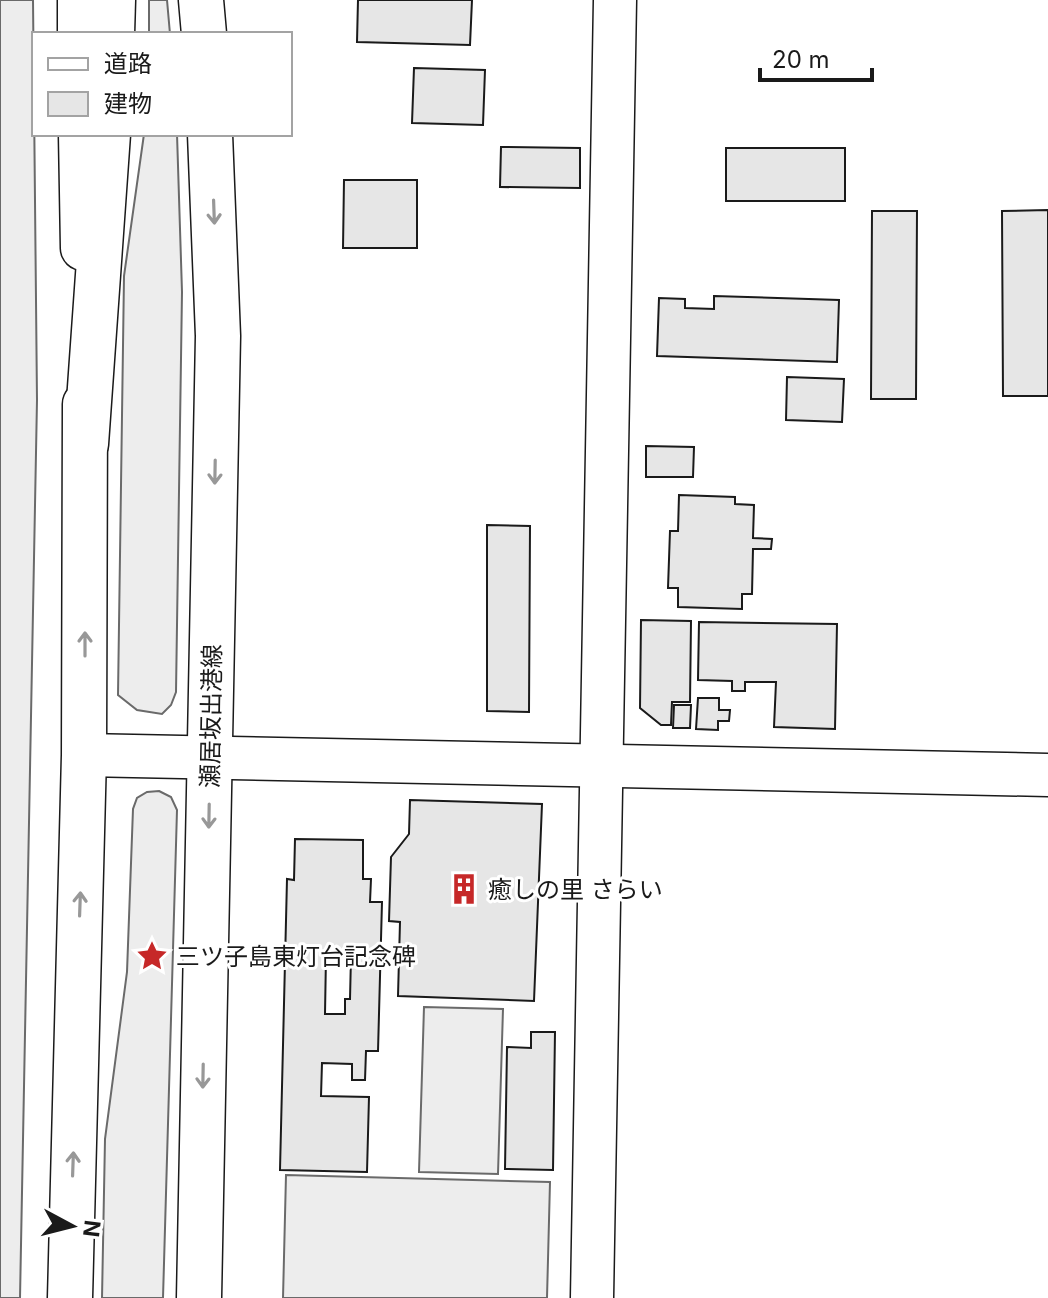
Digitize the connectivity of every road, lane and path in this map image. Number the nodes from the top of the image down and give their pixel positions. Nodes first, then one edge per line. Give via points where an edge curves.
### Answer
1 (80, 0) edge
2 (113, 0) edge
3 (132, 0) edge
4 (201, 0) edge
5 (615, 0) edge
6 (80, 32) edge
7 (112, 32) edge
8 (131, 32) edge
9 (204, 32) edge
10 (81, 136) edge
11 (108, 136) edge
12 (123, 136) edge
13 (210, 136) edge
14 (86, 444) junction
15 (84, 755) junction
16 (210, 757) junction
17 (602, 765) junction
18 (1048, 775) edge
19 (70, 1298) edge
20 (199, 1298) edge
21 (592, 1298) edge

1 - 6 main road
2 - 7 main road
3 - 8 main road
4 - 9 main road
5 - 17 street
10 - 14 main road
11 - 14 main road
12 - 14 main road
13 -> 16 main road, 瀬居坂出港線 via 218,336
15 -> 14 main road
15 - 16 street
19 -> 15 main road
16 - 17 street
16 -> 20 main road, 瀬居坂出港線
17 - 18 street
17 - 21 street

